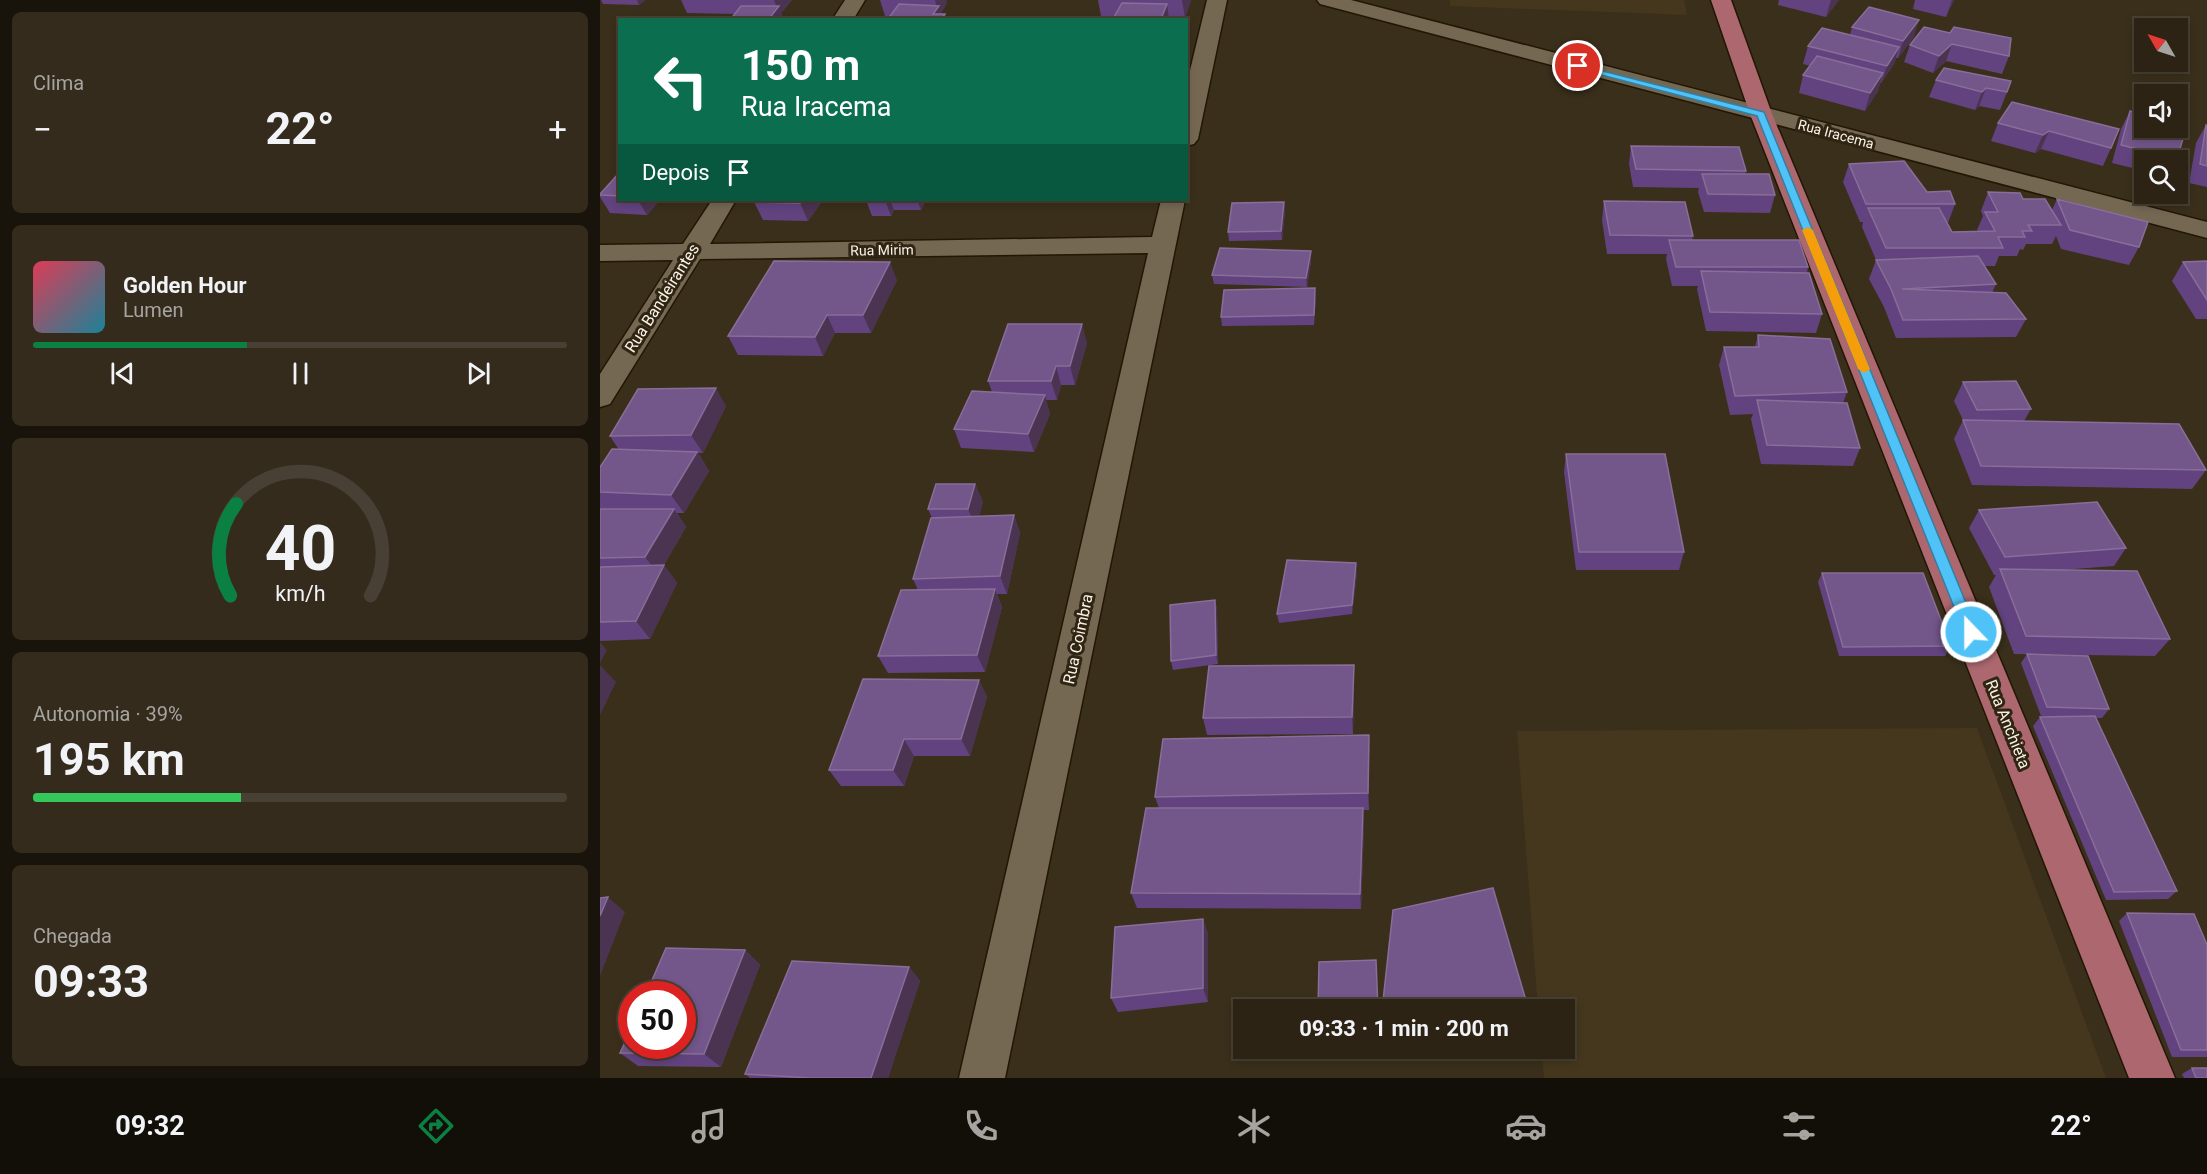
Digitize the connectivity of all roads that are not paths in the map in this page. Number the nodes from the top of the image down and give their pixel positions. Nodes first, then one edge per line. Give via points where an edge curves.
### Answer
1 (855, 0) edge
2 (1217, 0) edge
3 (1327, 0) edge
4 (1721, 0) edge
5 (843, 18) edge
6 (1761, 114) junction
7 (1188, 130) edge
8 (723, 201) edge
9 (1173, 201) edge
10 (2207, 230) edge
11 (1163, 245) junction
12 (600, 253) edge
13 (690, 253) junction
14 (600, 397) edge
15 (982, 1078) edge
16 (2152, 1078) edge

1 - 5 street
2 - 7 street
3 - 6 street, Rua Iracema
4 - 6 main road, Rua Anchieta
6 - 10 street, Rua Iracema
6 - 16 main road, Rua Anchieta
8 - 13 street, Rua Bandeirantes
9 - 11 street, Rua Coimbra
11 - 13 street, Rua Mirim
11 - 15 street, Rua Coimbra
12 - 13 street, Rua Mirim
13 - 14 street, Rua Bandeirantes

